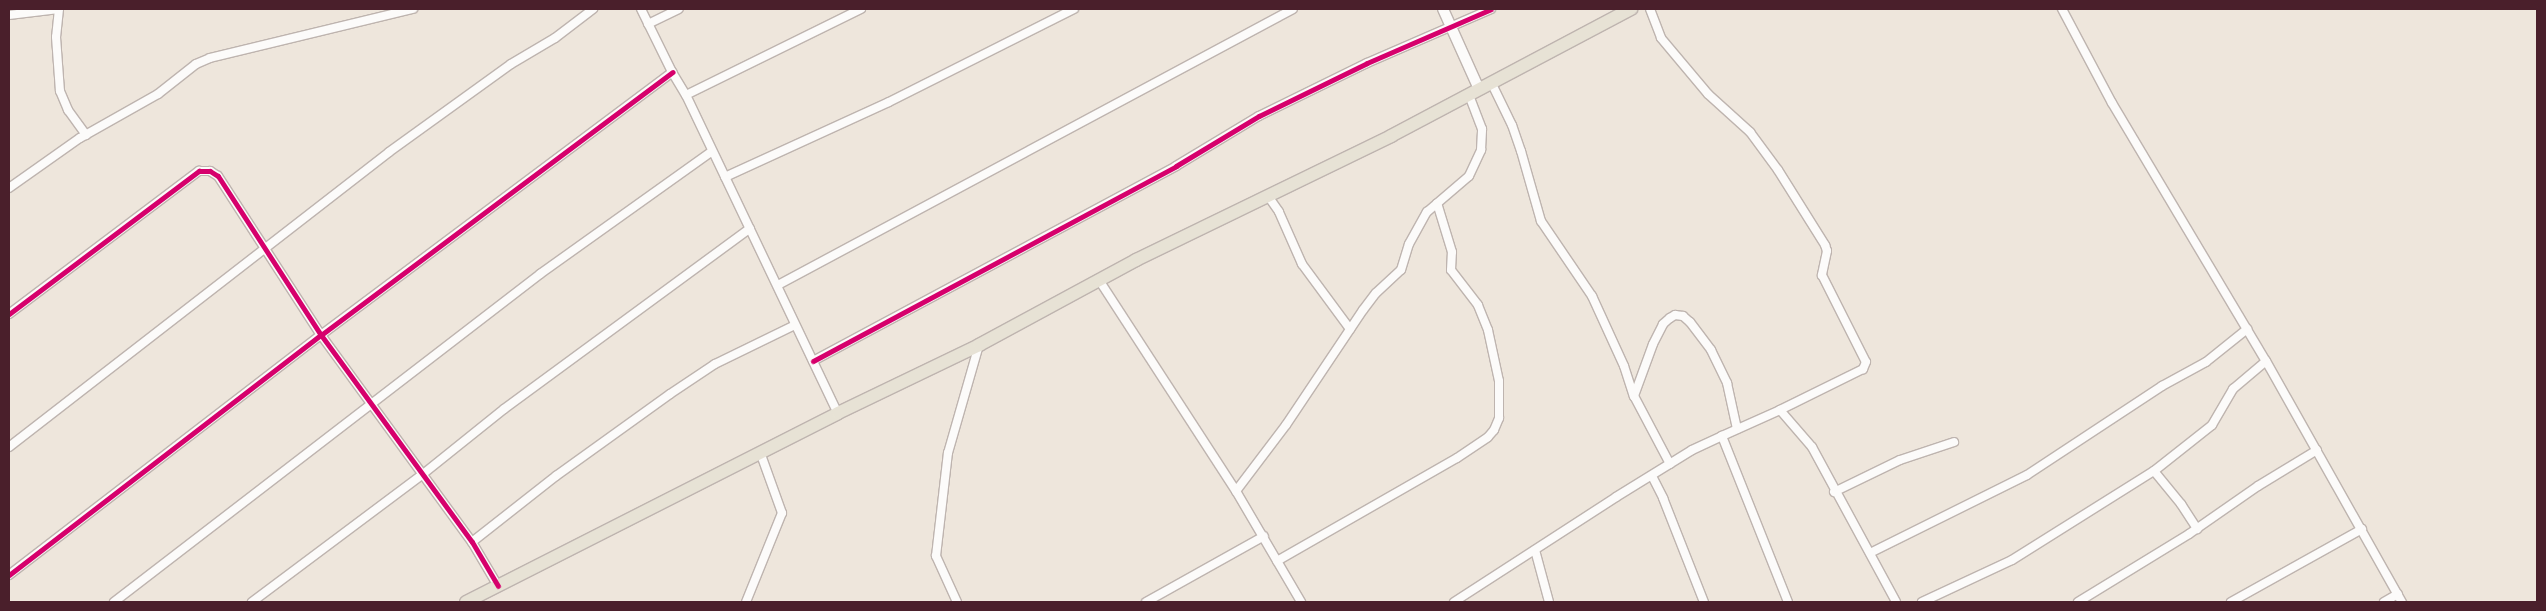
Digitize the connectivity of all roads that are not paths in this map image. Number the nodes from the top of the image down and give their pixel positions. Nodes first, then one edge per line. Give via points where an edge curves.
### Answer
1 (59, 9) edge
2 (413, 9) edge
3 (593, 9) edge
4 (641, 9) edge
5 (678, 9) edge
6 (861, 9) edge
7 (1074, 9) edge
8 (1293, 9) edge
9 (1444, 9) edge
10 (1491, 9) edge
11 (1631, 9) edge
12 (1650, 9) edge
13 (2062, 9) edge
14 (9, 15) edge
15 (648, 24) junction
16 (1452, 26) junction
17 (672, 72) junction
18 (1491, 82) junction
19 (1474, 92) junction
20 (686, 95) junction
21 (86, 135) junction
22 (711, 152) junction
23 (725, 177) junction
24 (9, 188) edge
25 (1268, 196) junction
26 (1437, 203) junction
27 (750, 228) junction
28 (266, 249) junction
29 (1099, 280) junction
30 (778, 285) junction
31 (9, 314) edge
32 (795, 325) junction
33 (1350, 329) junction
34 (2247, 329) junction
35 (321, 335) junction
36 (979, 345) junction
37 (812, 361) junction
38 (2266, 361) junction
39 (1634, 396) junction
40 (373, 405) junction
41 (1780, 410) junction
42 (838, 413) junction
43 (1737, 429) junction
44 (1722, 436) junction
45 (1954, 442) dead end
46 (9, 447) edge
47 (2317, 450) junction
48 (760, 452) junction
49 (1670, 464) junction
50 (2154, 471) junction
51 (423, 474) junction
52 (1652, 476) junction
53 (1236, 491) junction
54 (1834, 492) junction
55 (2197, 529) junction
56 (2362, 529) junction
57 (1264, 536) junction
58 (472, 542) junction
59 (1535, 550) junction
60 (1870, 553) junction
61 (1278, 560) junction
62 (9, 575) edge
63 (498, 586) junction
64 (2398, 594) junction
65 (114, 602) edge
66 (252, 602) edge
67 (466, 602) edge
68 (746, 602) edge
69 (957, 602) edge
70 (1146, 602) edge
71 (1301, 602) edge
72 (1454, 602) edge
73 (1549, 602) edge
74 (1704, 602) edge
75 (1788, 602) edge
76 (1896, 602) edge
77 (1922, 602) edge
78 (2078, 602) edge
79 (2230, 602) edge
80 (2384, 602) edge
81 (2402, 602) edge

1 - 14 street
1 - 21 street via 56,37 60,91 68,110
2 - 21 street via 210,58 196,64 139,106
3 - 28 street via 389,152
4 - 15 street
5 - 15 street
6 - 20 street
7 - 23 street via 889,102
8 - 30 street
9 - 16 street
10 - 16 street
11 - 18 main road
12 - 41 street via 1661,38 1708,94 1750,132 1778,170 1825,246 1822,275 1866,362 1863,369
13 - 34 street via 2112,103
15 - 17 street
16 - 19 street
16 - 37 street via 1259,116 1176,166
17 - 20 street
17 - 35 street
18 - 19 main road
18 - 39 street via 1518,142 1540,221 1592,296
19 - 25 main road
19 - 26 street via 1482,129 1481,150 1469,176
20 - 22 street
21 - 24 street
22 - 23 street
22 - 40 street via 540,274
23 - 27 street
25 - 29 main road
25 - 33 street via 1302,264
26 - 33 street via 1414,233 1400,270 1376,293
26 - 61 street via 1452,252 1450,270 1478,305 1488,330 1500,381 1498,418 1494,430 1456,458
27 - 30 street
27 - 51 street via 504,409
28 - 31 street via 218,176 210,171 199,171
28 - 35 street
28 - 46 street
29 - 36 main road
29 - 53 street
30 - 32 street
32 - 37 street
32 - 58 street via 715,364 685,384 556,476
33 - 53 street via 1286,425
34 - 38 street
34 - 60 street via 2206,362 2154,391 2027,475
35 - 40 street
35 - 62 street
36 - 42 main road
36 - 69 street via 948,453 936,556
37 - 42 street
38 - 47 street
38 - 50 street via 2233,390 2212,425
39 - 43 street via 1663,324 1675,315 1683,316 1697,329 1723,373
39 - 49 street
40 - 51 street
40 - 65 street
41 - 43 street
41 - 54 street via 1812,447
42 - 48 main road
43 - 44 street
44 - 49 street
44 - 75 street
45 - 54 street via 1900,460
47 - 55 street
47 - 56 street
48 - 63 main road
48 - 68 street via 782,514
49 - 52 street
50 - 55 street
50 - 77 street via 2012,560
51 - 58 street
51 - 66 street
52 - 59 street
52 - 74 street
53 - 57 street
54 - 60 street
55 - 78 street
56 - 64 street
56 - 79 street
57 - 61 street
57 - 70 street
58 - 63 street
59 - 72 street
59 - 73 street
60 - 76 street
61 - 71 street
63 - 67 main road
64 - 80 street
64 - 81 street

